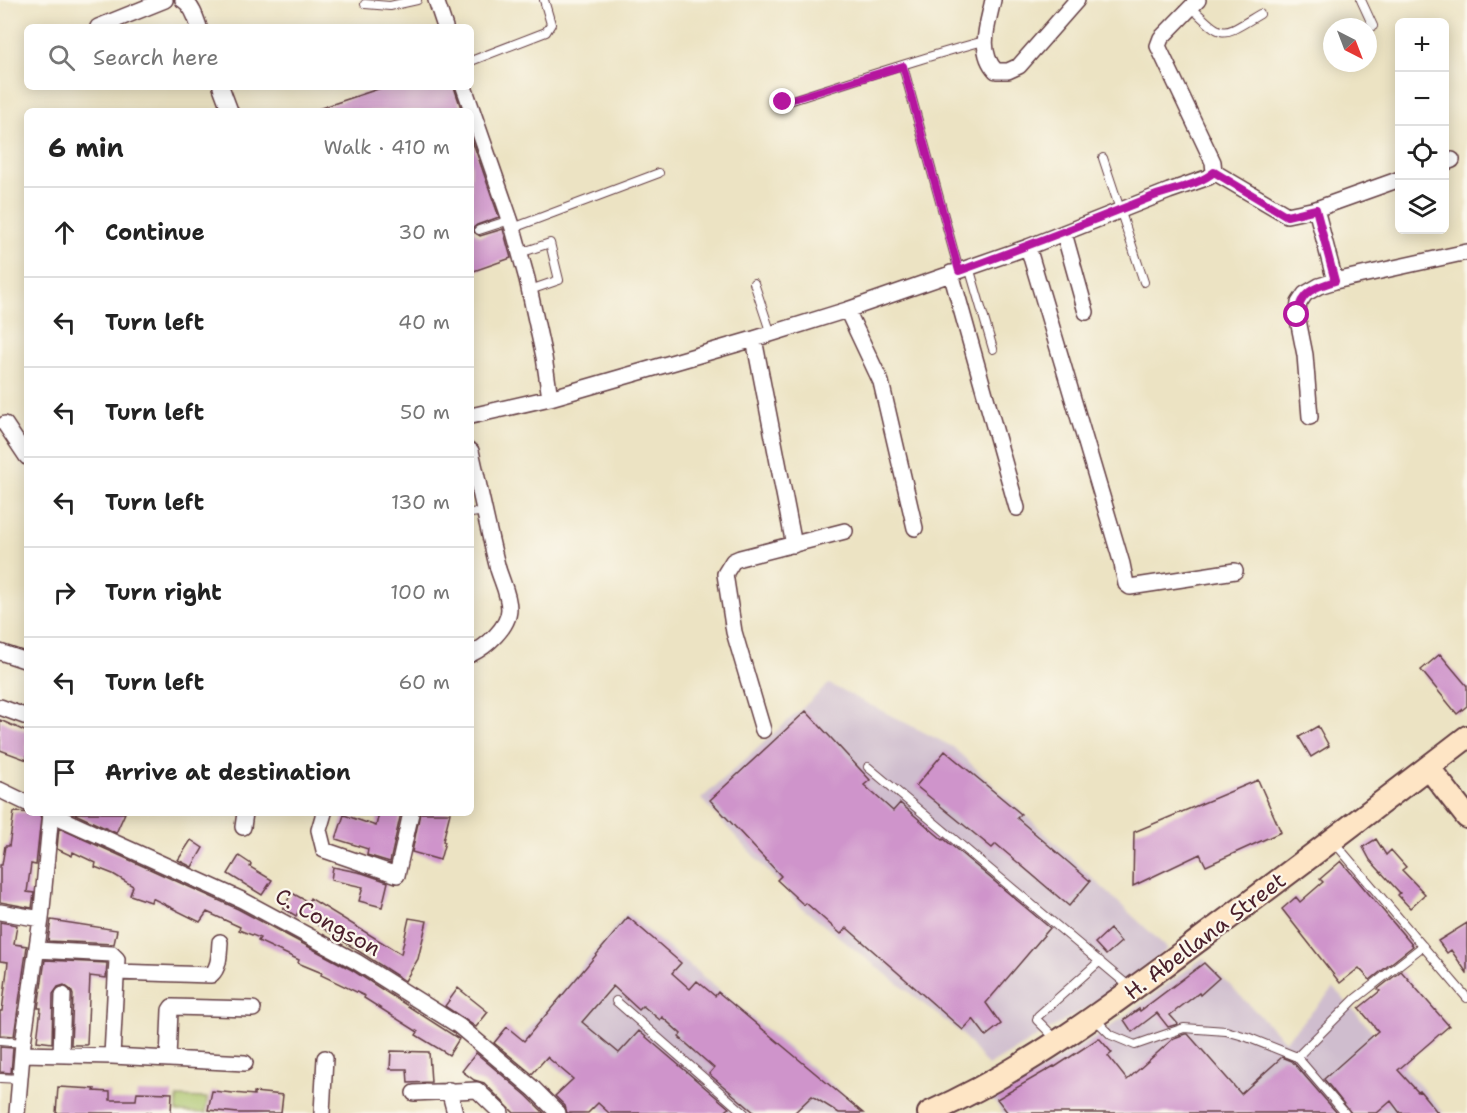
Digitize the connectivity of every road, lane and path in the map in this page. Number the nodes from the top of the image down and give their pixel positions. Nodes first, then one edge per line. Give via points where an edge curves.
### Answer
1 (165, 0) edge
2 (183, 0) edge
3 (417, 0) edge
4 (436, 0) edge
5 (544, 0) edge
6 (993, 0) edge
7 (1077, 0) edge
8 (1361, 0) edge
9 (1193, 3) edge
10 (365, 4) dead end
11 (1260, 14) dead end
12 (1369, 18) edge
13 (105, 24) edge
14 (198, 24) edge
15 (444, 24) edge
16 (984, 41) junction
17 (474, 60) edge
18 (903, 66) junction
19 (222, 90) edge
20 (466, 90) edge
21 (783, 102) dead end
22 (230, 108) edge
23 (469, 108) edge
24 (476, 140) edge
25 (1103, 158) dead end
26 (1214, 172) junction
27 (658, 173) dead end
28 (1397, 180) edge
29 (1316, 209) junction
30 (1119, 210) junction
31 (512, 224) junction
32 (479, 230) dead end
33 (1064, 233) junction
34 (1028, 247) junction
35 (1467, 252) edge
36 (519, 253) junction
37 (960, 270) junction
38 (1335, 281) junction
39 (1144, 282) dead end
40 (754, 284) dead end
41 (530, 290) junction
42 (847, 310) junction
43 (1086, 312) dead end
44 (771, 334) junction
45 (754, 339) junction
46 (993, 349) dead end
47 (549, 398) junction
48 (474, 415) edge
49 (1311, 417) dead end
50 (4, 424) dead end
51 (24, 453) edge
52 (474, 477) edge
53 (1017, 508) dead end
54 (478, 512) edge
55 (915, 528) dead end
56 (845, 531) dead end
57 (794, 545) junction
58 (1235, 571) dead end
59 (0, 652) edge
60 (474, 652) edge
61 (24, 660) edge
62 (0, 707) edge
63 (24, 716) edge
64 (763, 730) dead end
65 (1467, 737) edge
66 (868, 767) dead end
67 (1428, 767) junction
68 (0, 790) edge
69 (24, 801) edge
70 (50, 816) edge
71 (57, 816) edge
72 (323, 816) edge
73 (410, 816) edge
74 (1467, 817) edge
75 (1333, 841) junction
76 (0, 912) edge
77 (41, 919) junction
78 (220, 942) dead end
79 (1423, 946) junction
80 (37, 950) junction
81 (1100, 962) junction
82 (116, 972) junction
83 (1133, 990) junction
84 (63, 995) dead end
85 (1467, 998) edge
86 (616, 1001) dead end
87 (254, 1009) dead end
88 (1095, 1018) junction
89 (0, 1041) edge
90 (1059, 1042) junction
91 (23, 1049) junction
92 (61, 1055) junction
93 (112, 1056) junction
94 (1297, 1057) junction
95 (325, 1058) dead end
96 (168, 1059) junction
97 (245, 1063) dead end
98 (0, 1078) edge
99 (20, 1080) junction
100 (449, 1090) junction
101 (414, 1093) dead end
102 (17, 1113) edge
103 (322, 1113) edge
104 (455, 1113) edge
105 (501, 1113) edge
106 (558, 1113) edge
107 (744, 1113) edge
108 (929, 1113) edge
109 (1345, 1113) edge

1 - 13 street
2 - 14 street
3 - 10 lane via 390,6
4 - 15 street
5 - 17 lane via 551,24 546,32
6 - 16 street
7 - 16 street via 1018,66 1008,71 996,71 988,63
8 - 12 lane
9 - 11 lane via 1211,26 1222,33
9 - 26 street via 1158,46 1213,162
16 - 18 lane
18 - 21 lane
18 - 37 lane
19 - 22 street
20 - 23 street
24 - 31 street
25 - 30 lane
26 - 29 street via 1287,216
26 - 30 street
27 - 31 lane
28 - 29 street
29 - 38 street
30 - 33 street
30 - 39 lane
31 - 32 lane
31 - 36 street
33 - 34 street
33 - 43 street
34 - 37 street
34 - 58 street via 1126,584 1130,587
35 - 38 street
36 - 41 street
36 - 41 lane via 550,243 559,280
37 - 42 street
37 - 46 lane
37 - 53 street
38 - 49 street via 1305,294 1299,303 1297,315
40 - 44 lane
41 - 47 street
42 - 44 street
42 - 55 street via 881,382
44 - 45 street
45 - 47 street
45 - 57 street
47 - 48 street
50 - 51 street
52 - 54 street
54 - 60 street via 509,611 504,626
56 - 57 street
57 - 64 street via 740,558 725,574 734,632
59 - 61 street
62 - 63 street
65 - 67 main road, H. Abellana Street
66 - 81 lane
67 - 74 main road
67 - 75 main road, H. Abellana Street
68 - 69 street
70 - 77 street
71 - 106 street, C. Congson via 242,900 357,962 459,1026
72 - 73 street via 319,830 324,850 397,875
75 - 79 lane
75 - 83 main road, H. Abellana Street
76 - 77 street
77 - 80 street
78 - 82 street via 218,964 211,975
79 - 85 lane
79 - 94 lane via 1355,999
80 - 82 street via 112,954 117,959
80 - 91 street
81 - 83 lane
81 - 90 lane via 1038,1016 1037,1020
82 - 93 street
83 - 88 main road, H. Abellana Street
84 - 92 street
86 - 107 lane
87 - 96 street via 172,1007
88 - 90 main road, H. Abellana Street
88 - 94 lane via 1111,1035 1134,1045 1184,1028 1216,1030 1247,1037
89 - 91 lane
90 - 108 main road, H. Abellana Street
91 - 92 street
91 - 99 street
92 - 93 street
93 - 96 street
94 - 109 lane
95 - 103 street
96 - 97 street
98 - 99 lane
99 - 102 street
100 - 101 street
100 - 104 street
100 - 105 street via 477,1090

